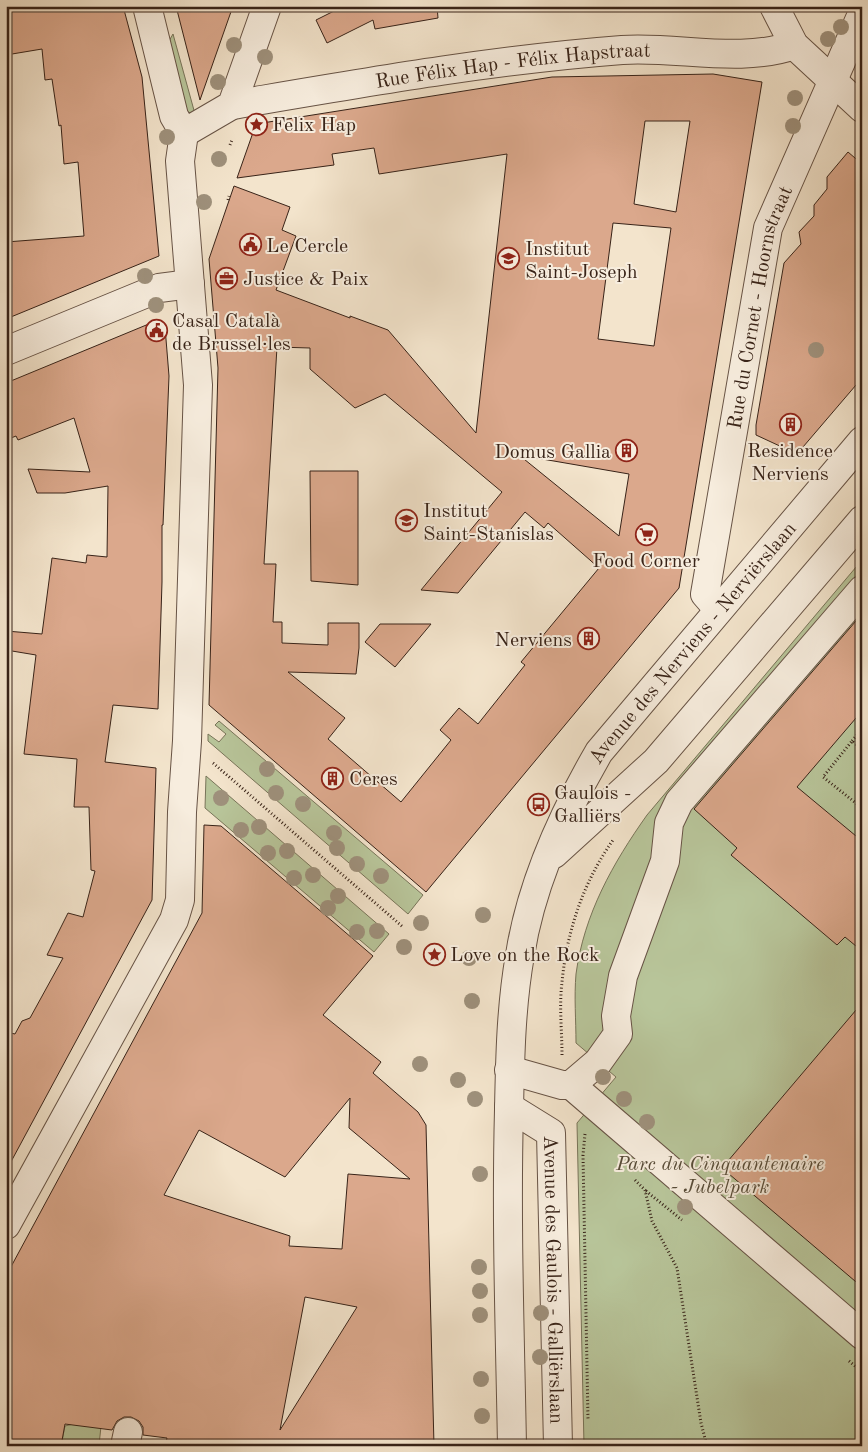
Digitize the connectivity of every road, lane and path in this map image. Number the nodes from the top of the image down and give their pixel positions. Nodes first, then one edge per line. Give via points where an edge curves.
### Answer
1 (146, 6) edge
2 (267, 6) edge
3 (774, 6) edge
4 (862, 14) edge
5 (794, 45) junction
6 (832, 80) junction
7 (232, 105) junction
8 (862, 108) edge
9 (184, 133) junction
10 (232, 140) dead end
11 (230, 145) dead end
12 (190, 284) junction
13 (6, 351) edge
14 (862, 441) edge
15 (862, 520) edge
16 (862, 590) edge
17 (718, 609) junction
18 (862, 729) edge
19 (852, 741) junction
20 (862, 749) edge
21 (216, 766) dead end
22 (862, 808) edge
23 (546, 862) junction
24 (403, 927) dead end
25 (509, 1070) junction
26 (579, 1092) junction
27 (509, 1108) junction
28 (632, 1177) dead end
29 (6, 1225) edge
30 (862, 1335) edge
31 (588, 1426) dead end
32 (512, 1446) edge
33 (558, 1446) edge
34 (707, 1446) edge

1 - 9 street via 174,116
2 - 7 street
3 - 5 street
4 - 6 street, Rue du Cornet - Hoornstraat
5 - 6 street
5 - 7 street, Rue Félix Hap - Félix Hapstraat via 753,53 624,50 479,64
6 - 8 street
6 - 17 street, Rue du Cornet - Hoornstraat via 768,228 705,594
7 - 9 street
9 - 12 street via 180,161
10 - 11 path
12 - 13 street via 159,288
12 - 29 street via 198,385 180,900 174,920
14 - 17 street, Avenue des Nerviens - Nerviërslaan
15 - 23 street, Avenue des Nerviens - Nerviërslaan via 656,761
16 - 26 street via 679,802 669,823 665,861 623,976 616,1016 618,1034
17 - 23 street, Avenue des Nerviens - Nerviërslaan via 599,752
18 - 19 path
19 - 20 path
19 - 22 path via 823,776
21 - 24 path
23 - 25 street, Avenue des Nerviens - Nerviërslaan via 534,895 520,954
25 - 26 street
25 - 27 street, Avenue des Gaulois - Galliërslaan
26 - 30 street
26 - 31 path via 592,1122 585,1134 582,1155
27 - 32 street, Avenue des Gaulois - Galliërslaan via 507,1183
27 - 33 street, Avenue des Gaulois - Galliërslaan via 551,1133
28 - 34 path via 645,1190 652,1220 677,1268

